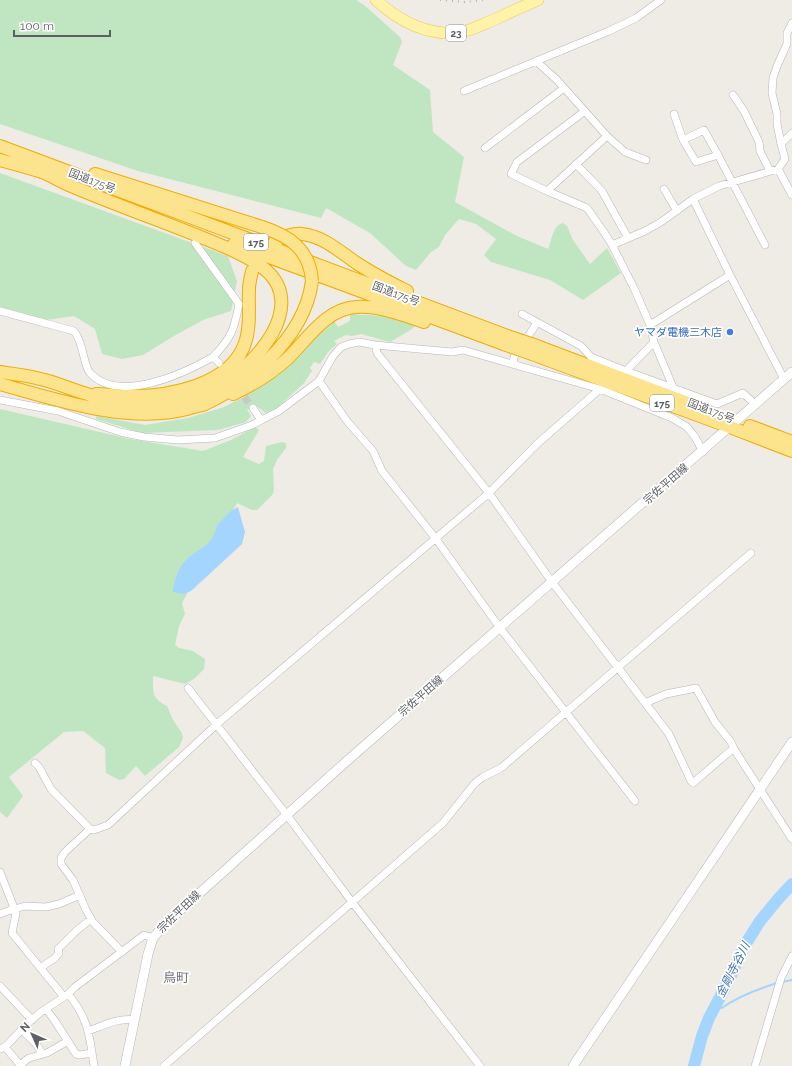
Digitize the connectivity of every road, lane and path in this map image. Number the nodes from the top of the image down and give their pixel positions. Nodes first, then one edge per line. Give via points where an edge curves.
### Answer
1 (376, 0) edge
2 (538, 0) edge
3 (662, 0) edge
4 (792, 23) edge
5 (789, 48) edge
6 (536, 61) junction
7 (564, 88) junction
8 (464, 91) dead end
9 (733, 95) dead end
10 (585, 111) junction
11 (674, 114) dead end
12 (792, 133) edge
13 (607, 136) junction
14 (683, 140) junction
15 (781, 144) junction
16 (0, 145) edge
17 (485, 148) dead end
18 (718, 155) junction
19 (0, 157) edge
20 (0, 160) edge
21 (646, 160) dead end
22 (576, 164) junction
23 (778, 169) junction
24 (770, 171) junction
25 (44, 173) junction
26 (733, 182) junction
27 (664, 189) dead end
28 (547, 192) junction
29 (792, 195) edge
30 (693, 199) junction
31 (677, 211) junction
32 (628, 238) junction
33 (275, 240) dead end
34 (195, 243) dead end
35 (612, 245) junction
36 (765, 245) dead end
37 (252, 271) dead end
38 (730, 275) junction
39 (0, 311) edge
40 (444, 312) junction
41 (522, 314) dead end
42 (537, 323) junction
43 (650, 324) junction
44 (654, 342) junction
45 (508, 343) junction
46 (375, 345) junction
47 (213, 357) junction
48 (219, 363) dead end
49 (513, 364) junction
50 (626, 371) junction
51 (0, 372) edge
52 (792, 372) edge
53 (784, 379) junction
54 (319, 381) junction
55 (0, 384) edge
56 (672, 387) junction
57 (600, 389) junction
58 (87, 394) junction
59 (0, 400) edge
60 (204, 404) junction
61 (756, 405) junction
62 (252, 408) tunnel mouth
63 (261, 420) junction
64 (734, 424) junction
65 (792, 442) edge
66 (792, 451) edge
67 (702, 452) junction
68 (489, 493) junction
69 (436, 539) junction
70 (751, 553) dead end
71 (552, 582) junction
72 (500, 628) junction
73 (618, 668) junction
74 (188, 688) dead end
75 (645, 704) junction
76 (566, 712) junction
77 (217, 724) junction
78 (792, 742) edge
79 (734, 749) junction
80 (34, 763) dead end
81 (760, 789) junction
82 (635, 801) dead end
83 (286, 814) junction
84 (90, 829) junction
85 (792, 839) edge
86 (0, 872) edge
87 (80, 895) junction
88 (352, 902) junction
89 (15, 909) junction
90 (0, 914) edge
91 (91, 919) junction
92 (153, 938) junction
93 (122, 952) junction
94 (792, 956) edge
95 (40, 968) junction
96 (0, 986) edge
97 (66, 996) junction
98 (46, 1009) junction
99 (32, 1020) junction
100 (134, 1020) junction
101 (22, 1030) junction
102 (88, 1031) junction
103 (68, 1041) junction
104 (2, 1048) edge
105 (92, 1053) junction
106 (43, 1054) junction
107 (21, 1066) edge
108 (94, 1066) edge
109 (125, 1066) edge
110 (164, 1066) edge
111 (480, 1066) edge
112 (573, 1066) edge
113 (755, 1066) edge

1 - 2 main road, 23 via 403,20 421,29 456,33 476,28
3 - 6 street via 636,18
4 - 5 street via 787,33
5 - 15 street via 775,72 772,93
6 - 7 street
6 - 8 street
7 - 10 street
7 - 17 street
9 - 24 street via 744,111
10 - 13 street
10 - 28 street via 517,162 511,174
11 - 14 street
12 - 15 street
13 - 21 street via 625,152
13 - 22 street
14 - 18 street via 696,162
14 - 18 street via 704,130
15 - 23 street via 785,158
16 - 40 highway, 国道175号 / 175
16 - 60 highway, bridge via 262,227 282,235 298,246 309,266 312,281 298,321 274,354 253,373
18 - 26 street
19 - 25 highway, 国道175号 / 175
20 - 25 highway, 175
22 - 28 street
22 - 32 street via 602,191
23 - 24 street
23 - 29 street
24 - 26 street
25 - 45 highway, 国道175号 / 175
25 - 58 highway via 245,257 267,271 280,288 282,298 279,321 266,344 246,366 220,386 173,403 148,405 108,402
26 - 30 street
26 - 36 street
27 - 31 street
28 - 35 street via 587,208
30 - 31 street
30 - 38 street
31 - 32 street via 651,228
32 - 35 street
33 - 40 highway via 300,233 320,239 372,273
34 - 47 street via 239,304 235,328
35 - 43 street
37 - 58 highway via 249,286 250,321 246,342 237,359 222,373 196,386 161,394
38 - 43 street
38 - 53 street
39 - 47 street via 74,331 79,337 89,372 101,382 120,386 142,385 170,378
40 - 45 highway, 国道175号 / 175
41 - 42 street
42 - 49 street via 514,357
42 - 50 street via 581,346 590,357
43 - 44 street
44 - 50 street
44 - 56 street
45 - 60 highway via 383,310 367,307 344,309 324,320 286,359 259,381 232,395
45 - 64 highway, 国道175号 / 175, bridge
46 - 49 street via 452,352 463,350
46 - 54 street via 359,342 341,347
46 - 68 street via 377,353
47 - 48 street
49 - 57 street
50 - 56 street
51 - 58 highway via 37,378
52 - 53 main road, 宗佐平田線
53 - 61 main road, 宗佐平田線
54 - 63 street via 279,411
54 - 69 street via 373,452 382,471
55 - 60 highway via 115,412 173,412
56 - 61 street via 717,404 744,393
57 - 67 street via 672,418 695,437
57 - 68 street via 538,443
59 - 63 street via 58,411 120,432 178,440 215,438
61 - 64 main road, 宗佐平田線
62 - 63 street
64 - 65 highway, 国道175号 / 175
64 - 66 highway, 国道175号 / 175
64 - 67 main road, 宗佐平田線
67 - 71 main road, 宗佐平田線
68 - 69 street
68 - 71 street
69 - 72 street
69 - 77 street
70 - 73 street
71 - 72 main road, 宗佐平田線
71 - 73 street
72 - 76 street
72 - 83 main road, 宗佐平田線
73 - 75 street
73 - 76 street
74 - 77 street
75 - 79 street via 666,694 696,688
75 - 79 street via 669,734 691,781
76 - 82 street
76 - 88 street via 501,768 475,783 443,823
77 - 83 street
77 - 84 street via 108,825
78 - 81 main road
79 - 81 street
80 - 84 street via 51,789
81 - 85 street
81 - 112 main road
83 - 88 street
83 - 92 main road, 宗佐平田線 via 165,924
84 - 87 street via 61,858 61,864
86 - 89 street
87 - 89 street via 46,907 25,906
87 - 91 street
88 - 110 street
88 - 111 street
89 - 90 street
89 - 95 street via 12,932
91 - 93 street
91 - 95 street via 64,941 58,949 56,958
92 - 93 street via 144,935
92 - 100 main road, 宗佐平田線
93 - 97 street
94 - 113 street via 780,978
95 - 97 street
96 - 99 street
97 - 98 street
97 - 102 street via 80,1010
98 - 99 street
98 - 103 street
99 - 101 street
100 - 102 street via 108,1024
100 - 109 main road, 宗佐平田線
101 - 104 street
101 - 106 street
102 - 105 street
103 - 105 street via 76,1054
103 - 106 street
104 - 107 street
105 - 108 street
106 - 107 street via 29,1058

